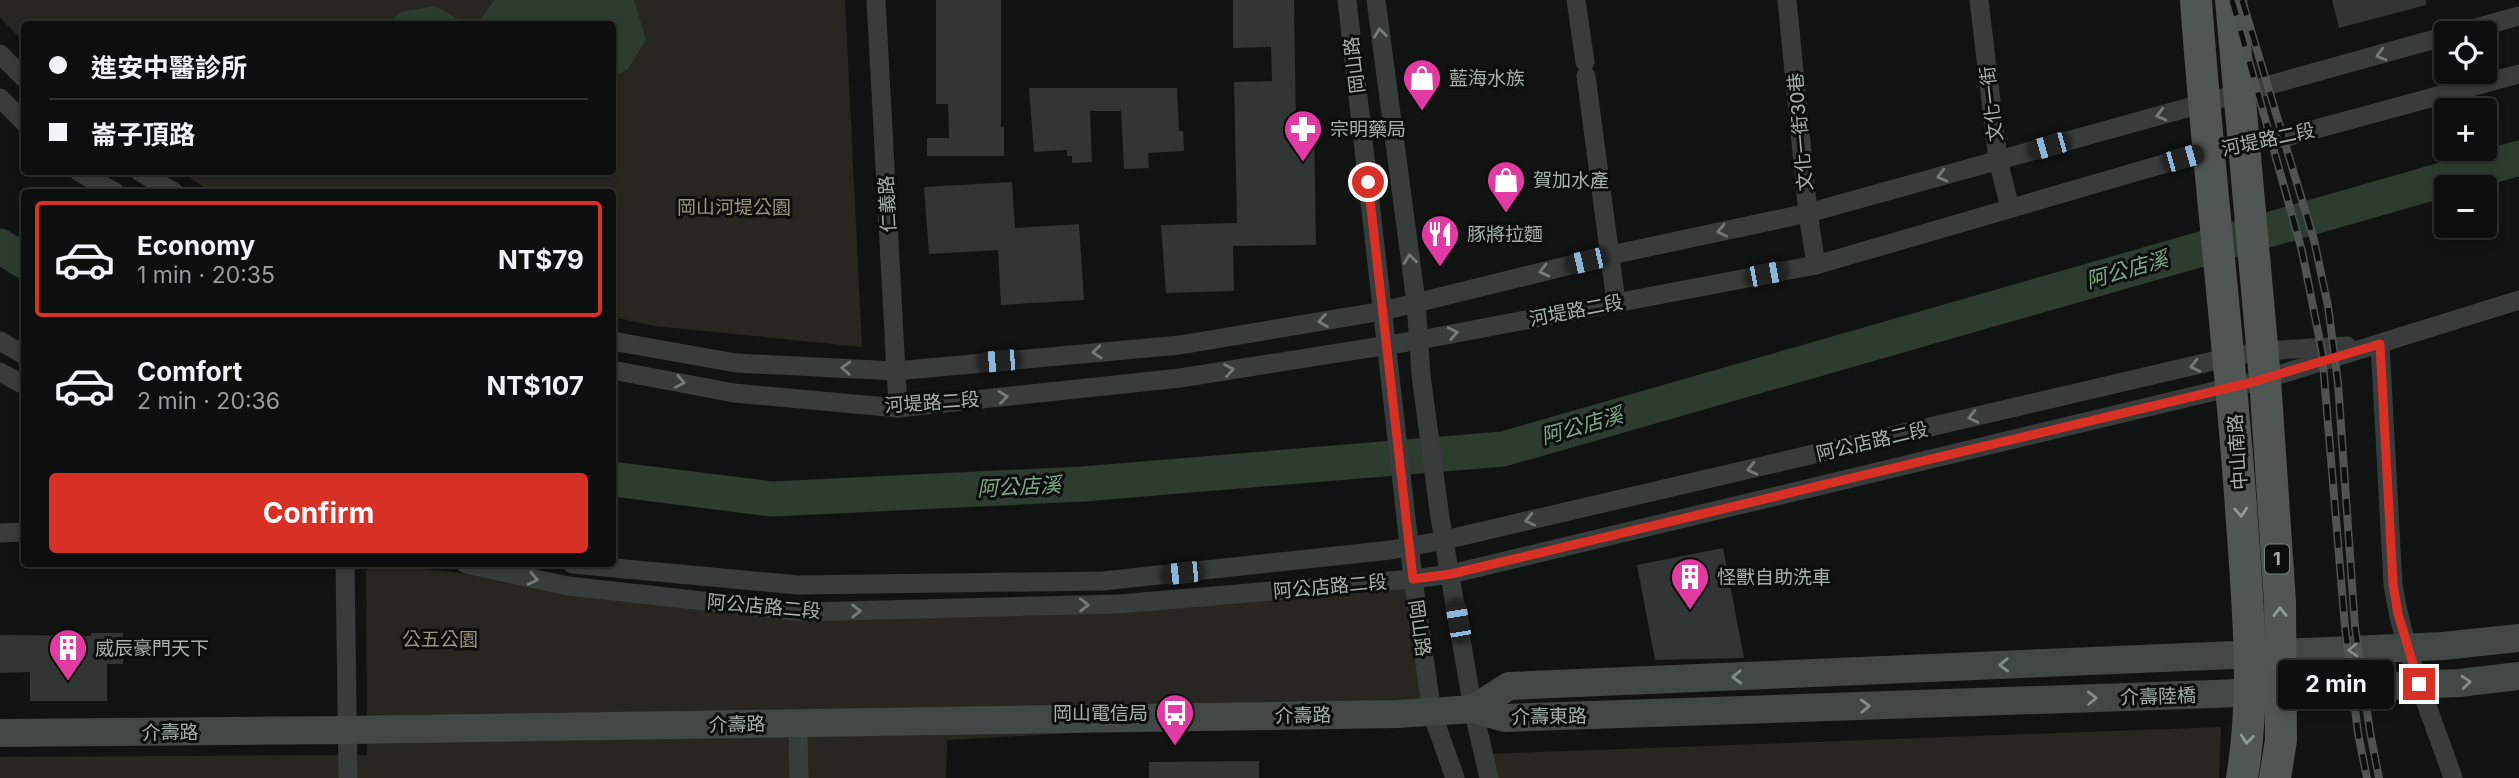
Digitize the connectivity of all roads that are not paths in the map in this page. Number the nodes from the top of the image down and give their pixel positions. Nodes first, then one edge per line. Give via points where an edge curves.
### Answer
1 (876, 0) edge
2 (1347, 0) edge
3 (1376, 0) edge
4 (1576, 0) edge
5 (1787, 0) edge
6 (1979, 0) edge
7 (2196, 0) edge
8 (2231, 0) edge
9 (2519, 16) edge
10 (2497, 22) edge
11 (2434, 39) edge
12 (0, 54) edge
13 (2519, 74) edge
14 (21, 75) edge
15 (2240, 94) junction
16 (0, 98) edge
17 (2203, 104) junction
18 (21, 119) edge
19 (2245, 142) junction
20 (1998, 160) junction
21 (2209, 164) junction
22 (84, 175) edge
23 (145, 175) edge
24 (110, 189) edge
25 (169, 189) edge
26 (2010, 208) junction
27 (1808, 213) junction
28 (1611, 255) junction
29 (1815, 265) junction
30 (2519, 300) edge
31 (1416, 302) junction
32 (1616, 302) junction
33 (1384, 312) junction
34 (1420, 340) junction
35 (0, 341) edge
36 (616, 342) edge
37 (2380, 344) junction
38 (1385, 345) junction
39 (21, 353) edge
40 (2262, 357) junction
41 (2230, 364) junction
42 (616, 371) edge
43 (896, 371) junction
44 (0, 372) edge
45 (21, 383) edge
46 (898, 408) junction
47 (21, 532) edge
48 (0, 533) edge
49 (1445, 540) junction
50 (1410, 547) junction
51 (345, 567) edge
52 (480, 567) edge
53 (604, 567) edge
54 (1451, 574) junction
55 (1413, 579) junction
56 (2519, 638) edge
57 (1805, 674) joint
58 (2519, 676) edge
59 (1473, 709) junction
60 (1796, 709) joint
61 (1432, 713) junction
62 (798, 723) junction
63 (347, 730) junction
64 (0, 733) edge
65 (348, 778) edge
66 (799, 778) edge
67 (1455, 778) edge
68 (1489, 778) edge
69 (2242, 778) edge
70 (2274, 778) edge
71 (2453, 778) edge

1 - 43 street, 仁義路
2 - 33 street, 岡山路
31 -> 3 street, 岡山路
4 - 28 street
5 - 27 street, 文化一街30巷
6 - 20 street, 文化一街
7 - 17 main road, 中山南路 / 1
8 - 15 main road, 中山南路 / 1
9 - 10 street
11 -> 15 street, 河堤路二段
12 - 14 street
13 - 19 street, 河堤路二段 via 2283,138
15 - 17 street, 河堤路二段
15 - 19 main road, 中山南路 / 1
16 - 18 street
17 -> 20 street, 河堤路二段
17 - 21 main road, 中山南路 / 1
19 - 21 street, 河堤路二段
19 - 40 main road, 中山南路 / 1
20 - 26 street, 文化一街
20 -> 27 street, 河堤路二段
21 - 26 street, 河堤路二段
21 - 41 main road, 中山南路 / 1
22 - 24 street
23 - 25 street
26 - 29 street, 河堤路二段
27 -> 28 street, 河堤路二段
27 - 29 street, 文化一街30巷
28 -> 31 street, 河堤路二段
28 - 32 street
29 - 32 street, 河堤路二段
30 - 37 street, 阿公店路二段
31 - 33 street, 河堤路二段
31 - 34 street, 岡山路
34 -> 32 street, 河堤路二段
33 - 38 street, 岡山路
33 -> 43 street, 河堤路二段 via 1180,345
34 - 38 street, 河堤路二段
34 - 49 street, 岡山路
35 - 39 street
43 -> 36 street, 河堤路二段 via 736,363
37 - 40 street, 阿公店路二段
37 - 40 street, 阿公店路二段
37 - 71 street via 2398,614
46 -> 38 street, 河堤路二段 via 1180,378
38 - 50 street, 岡山路
40 - 41 street, 阿公店路二段
40 - 41 street, 阿公店路二段
70 -> 40 main road, 中山南路 / 1 via 2281,740 2280,602
41 -> 49 street, 阿公店路二段
41 - 54 street, 阿公店路二段
41 -> 69 main road, 中山南路 / 1 via 2247,601 2249,737
42 -> 46 street, 河堤路二段 via 734,393
43 - 46 street, 仁義路
44 - 45 street
47 - 48 street
49 - 50 street, 阿公店路二段
49 - 54 street, 岡山路
50 - 53 street, 阿公店路二段 via 1103,581 798,585
50 - 55 street, 岡山路
51 - 63 street
52 -> 55 street, 阿公店路二段 via 568,586 802,612 1119,604
54 - 55 street, 阿公店路二段
54 - 59 street, 岡山路
55 - 61 street, 岡山路
56 -> 57 main road, 介壽陸橋 via 2443,646
57 -> 59 main road, 介壽東路 via 1509,686
60 -> 58 main road, 介壽陸橋 via 2459,683
59 - 60 main road, 介壽東路 via 1505,718
59 - 61 main road, 介壽路
59 - 68 street, 岡山路
61 - 62 main road, 介壽路
61 - 67 street, 岡山路
62 - 63 main road, 介壽路
62 - 66 street
63 - 64 main road, 介壽路
63 - 65 street

